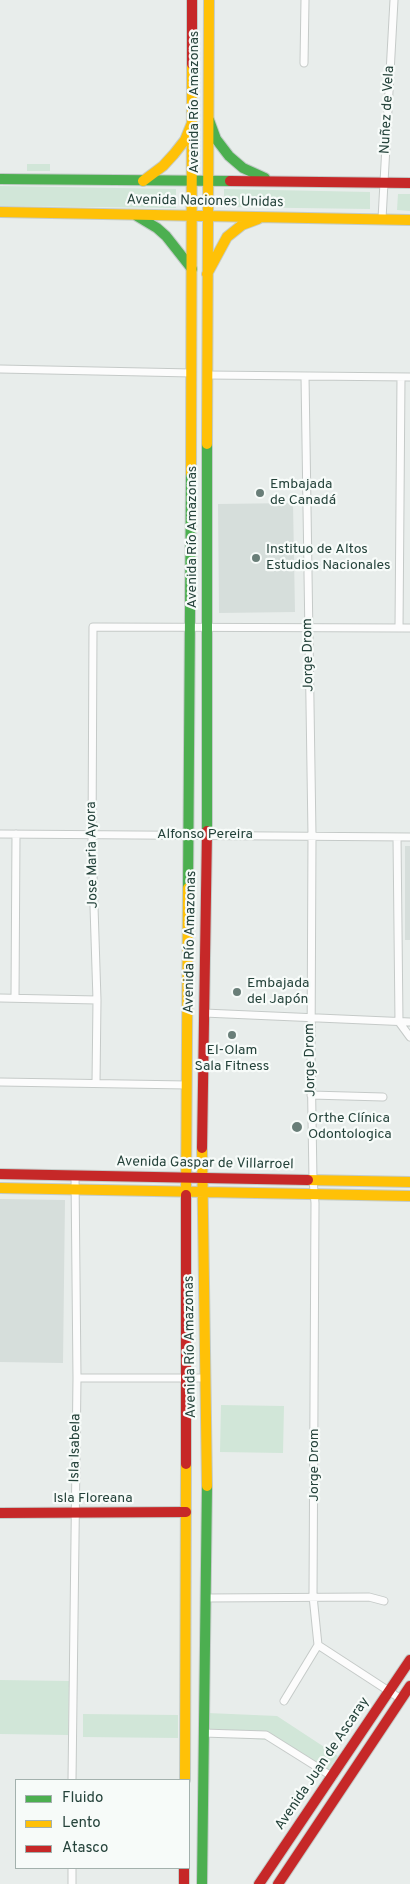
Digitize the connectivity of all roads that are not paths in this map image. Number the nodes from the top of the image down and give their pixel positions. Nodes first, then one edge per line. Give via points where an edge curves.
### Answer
1 (192, 0) edge
2 (209, 0) edge
3 (305, 0) edge
4 (394, 0) edge
5 (304, 63) dead end
6 (209, 120) junction
7 (192, 124) junction
8 (0, 179) edge
9 (143, 181) junction
10 (192, 181) junction
11 (209, 181) junction
12 (271, 181) junction
13 (384, 182) junction
14 (410, 183) edge
15 (0, 212) edge
16 (136, 215) junction
17 (192, 216) junction
18 (209, 216) junction
19 (263, 216) junction
20 (382, 220) junction
21 (410, 220) edge
22 (192, 269) junction
23 (207, 274) junction
24 (0, 369) edge
25 (192, 373) junction
26 (207, 375) junction
27 (305, 376) junction
28 (401, 377) junction
29 (410, 377) edge
30 (190, 628) junction
31 (206, 628) junction
32 (308, 628) junction
33 (399, 628) junction
34 (410, 628) edge
35 (0, 834) edge
36 (16, 834) junction
37 (92, 834) junction
38 (189, 835) junction
39 (207, 835) junction
40 (312, 835) junction
41 (397, 837) junction
42 (410, 837) edge
43 (0, 998) edge
44 (15, 998) junction
45 (96, 1000) junction
46 (204, 1013) junction
47 (310, 1017) junction
48 (399, 1022) junction
49 (410, 1022) edge
50 (410, 1037) edge
51 (0, 1082) edge
52 (96, 1083) junction
53 (188, 1085) junction
54 (311, 1095) junction
55 (383, 1097) dead end
56 (0, 1174) edge
57 (75, 1175) junction
58 (186, 1177) junction
59 (202, 1178) junction
60 (313, 1180) junction
61 (410, 1182) edge
62 (0, 1188) edge
63 (75, 1190) junction
64 (186, 1193) junction
65 (202, 1193) junction
66 (315, 1194) junction
67 (410, 1196) edge
68 (186, 1377) junction
69 (77, 1378) junction
70 (205, 1378) junction
71 (75, 1512) junction
72 (186, 1512) junction
73 (0, 1513) edge
74 (313, 1596) junction
75 (206, 1598) junction
76 (384, 1601) dead end
77 (318, 1645) junction
78 (410, 1660) edge
79 (410, 1686) edge
80 (389, 1691) junction
81 (401, 1699) junction
82 (284, 1701) dead end
83 (203, 1733) junction
84 (333, 1776) junction
85 (72, 1779) edge
86 (185, 1779) edge
87 (72, 1869) edge
88 (184, 1869) edge
89 (72, 1884) edge
90 (184, 1884) edge
91 (202, 1884) edge
92 (259, 1884) edge
93 (278, 1884) edge

1 - 7 main road, Avenida Río Amazonas
2 - 6 main road, Avenida Río Amazonas
3 - 5 street
4 - 13 street, Nuñez de Vela
6 - 11 main road, Avenida Río Amazonas
6 - 12 main road via 216,140 233,160
7 - 9 main road via 174,154
7 - 10 main road, Avenida Río Amazonas
8 - 9 main road, Avenida Naciones Unidas
9 - 10 main road, Avenida Naciones Unidas
10 - 11 main road, Avenida Naciones Unidas
10 - 17 main road, Avenida Río Amazonas
11 - 12 main road, Avenida Naciones Unidas
11 - 18 main road, Avenida Río Amazonas
12 - 13 main road, Avenida Naciones Unidas
13 - 14 main road, Avenida Naciones Unidas
13 - 20 street, Nuñez de Vela
15 - 16 main road, Avenida Naciones Unidas
16 - 17 main road, Avenida Naciones Unidas
16 - 22 main road via 161,232
17 - 18 main road, Avenida Naciones Unidas
17 - 22 main road, Avenida Río Amazonas
18 - 19 main road, Avenida Naciones Unidas
18 - 23 main road, Avenida Río Amazonas
19 - 20 main road, Avenida Naciones Unidas
19 - 23 main road via 242,225 227,237
20 - 21 main road, Avenida Naciones Unidas
22 - 25 main road, Avenida Río Amazonas
23 - 26 main road, Avenida Río Amazonas
24 - 25 street
25 - 30 main road, Avenida Río Amazonas
26 - 27 street
26 - 31 main road, Avenida Río Amazonas
27 - 28 street
27 - 32 street, Jorge Drom
28 - 29 street
28 - 33 street
30 - 31 street
30 - 37 street, Jose Maria Ayora via 93,627
30 - 38 main road, Avenida Río Amazonas
31 - 32 street
31 - 39 main road, Avenida Río Amazonas
32 - 33 street
32 - 40 street, Jorge Drom
33 - 34 street
35 - 36 street, Alfonso Pereira
36 - 37 street, Alfonso Pereira
36 - 44 street
37 - 38 street, Alfonso Pereira
37 - 45 street, Jose Maria Ayora
38 - 39 street, Alfonso Pereira
38 - 53 main road, Avenida Río Amazonas
39 - 40 street, Alfonso Pereira
39 - 46 main road, Avenida Río Amazonas
40 - 41 street, Alfonso Pereira
40 - 47 street, Jorge Drom
41 - 42 street, Alfonso Pereira
41 - 48 street
43 - 44 street
44 - 45 street
45 - 52 street, Jose Maria Ayora
46 - 47 street
46 - 59 main road, Avenida Río Amazonas
47 - 48 street
47 - 54 street, Jorge Drom
48 - 49 street
48 - 50 street
51 - 52 street
52 - 53 street
53 - 58 main road, Avenida Río Amazonas
54 - 55 street
54 - 60 street, Jorge Drom
56 - 57 main road, Avenida Gaspar de Villarroel
57 - 58 main road, Avenida Gaspar de Villarroel
57 - 63 street, Isla Isabela
58 - 59 main road, Avenida Gaspar de Villarroel
58 - 64 main road, Avenida Río Amazonas
59 - 60 main road, Avenida Gaspar de Villarroel
59 - 65 main road, Avenida Río Amazonas
60 - 61 main road, Avenida Gaspar de Villarroel
60 - 66 street, Jorge Drom
62 - 63 main road, Avenida Gaspar de Villarroel
63 - 64 main road, Avenida Gaspar de Villarroel
63 - 69 street, Isla Isabela
64 - 65 main road, Avenida Gaspar de Villarroel
64 - 68 main road, Avenida Río Amazonas
65 - 66 main road, Avenida Gaspar de Villarroel
65 - 70 main road, Avenida Río Amazonas
66 - 67 main road, Avenida Gaspar de Villarroel
66 - 74 street, Jorge Drom
68 - 69 street
68 - 70 street
68 - 72 main road, Avenida Río Amazonas
69 - 71 street, Isla Isabela
70 - 75 main road, Avenida Río Amazonas
71 - 72 main road, Isla Floreana
71 - 73 main road, Isla Floreana
71 - 85 street, Isla Isabela
72 - 86 main road, Avenida Río Amazonas
74 - 75 street
74 - 76 street via 369,1597
74 - 77 street, Jorge Drom
75 - 83 main road, Avenida Río Amazonas
77 - 80 street
77 - 82 street
78 - 80 main road, Avenida Juan de Ascaray
79 - 81 main road, Avenida Juan de Ascaray
80 - 81 street
80 - 84 main road, Avenida Juan de Ascaray
81 - 93 main road, Avenida Juan de Ascaray
83 - 84 street via 266,1734
83 - 91 main road, Avenida Río Amazonas
84 - 92 main road, Avenida Juan de Ascaray
87 - 89 street
88 - 90 main road

